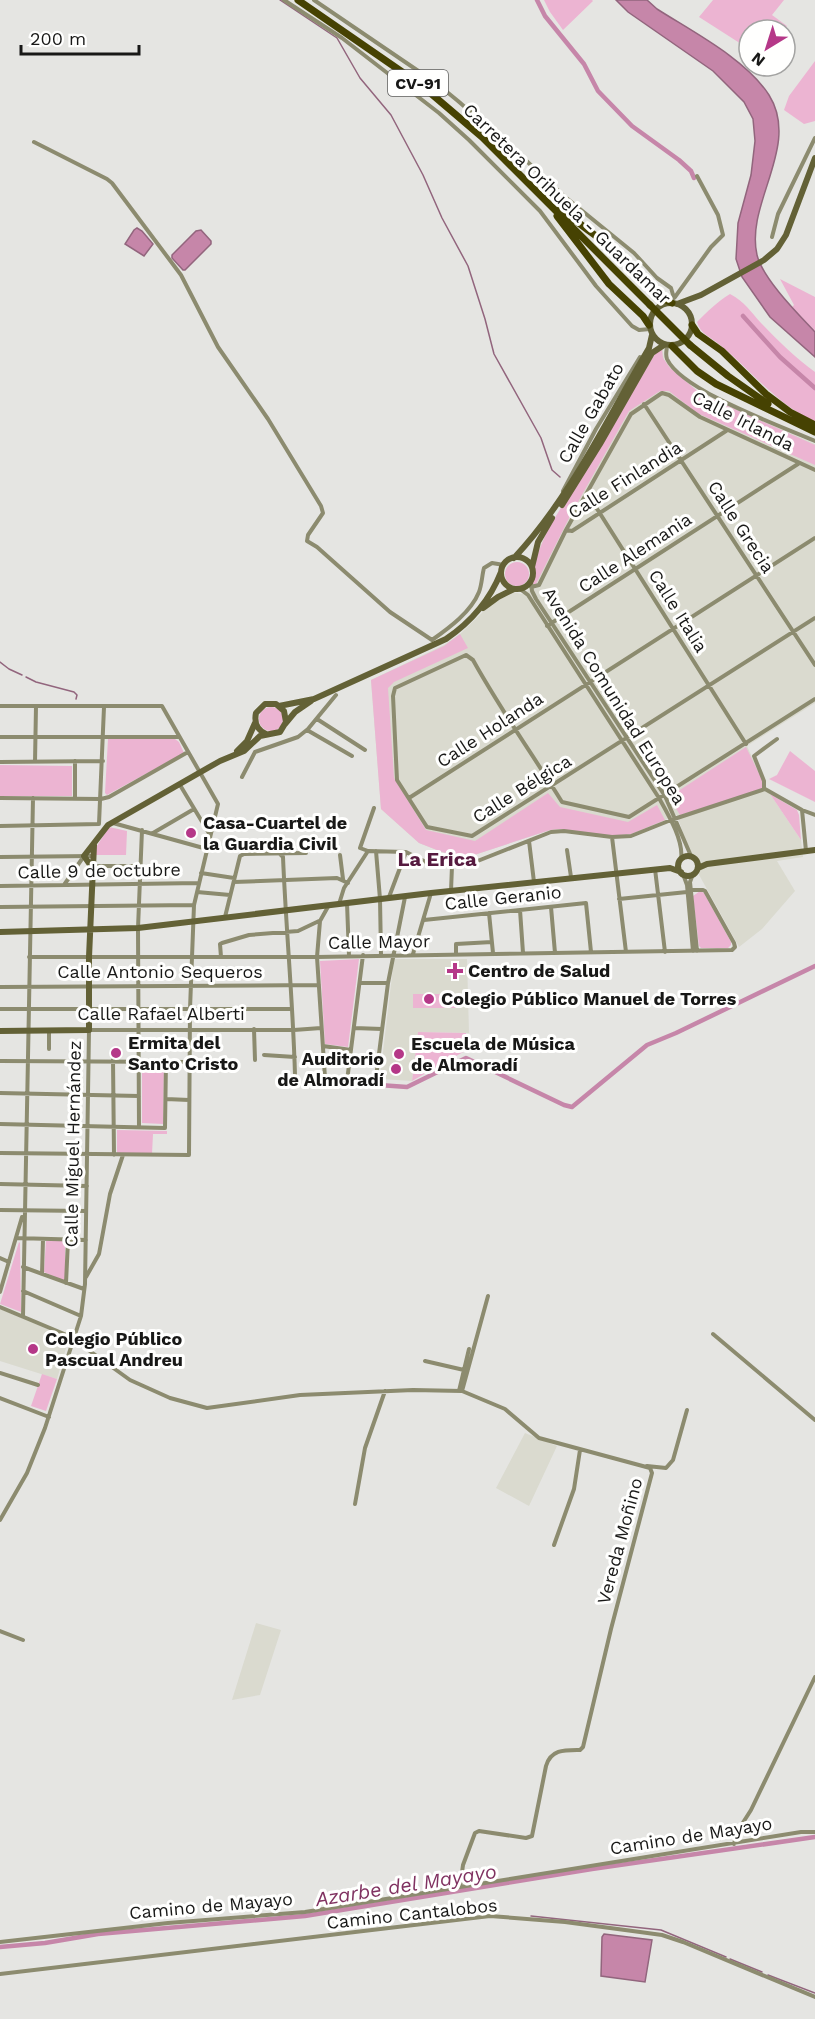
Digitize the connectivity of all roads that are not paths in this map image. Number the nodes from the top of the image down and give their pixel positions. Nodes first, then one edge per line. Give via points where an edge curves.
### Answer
1 (284, 0) edge
2 (298, 0) edge
3 (314, 0) edge
4 (815, 138) edge
5 (34, 142) dead end
6 (815, 158) edge
7 (815, 165) edge
8 (810, 172) junction
9 (697, 176) dead end
10 (526, 180) junction
11 (772, 237) dead end
12 (701, 295) junction
13 (674, 302) junction
14 (690, 316) junction
15 (692, 325) junction
16 (651, 333) junction
17 (668, 345) junction
18 (644, 404) junction
19 (815, 429) edge
20 (727, 430) junction
21 (815, 441) edge
22 (681, 460) junction
23 (799, 464) junction
24 (815, 470) edge
25 (587, 493) junction
26 (599, 513) junction
27 (717, 516) junction
28 (566, 530) junction
29 (815, 538) edge
30 (514, 558) junction
31 (504, 565) junction
32 (531, 567) junction
33 (635, 569) junction
34 (501, 572) junction
35 (757, 576) junction
36 (531, 584) junction
37 (517, 589) junction
38 (476, 614) junction
39 (815, 618) edge
40 (552, 623) junction
41 (547, 626) junction
42 (673, 629) junction
43 (793, 632) junction
44 (815, 665) edge
45 (591, 681) junction
46 (586, 684) junction
47 (709, 686) junction
48 (336, 695) dead end
49 (314, 699) junction
50 (815, 699) edge
51 (0, 706) edge
52 (36, 706) junction
53 (279, 706) junction
54 (104, 707) junction
55 (316, 718) junction
56 (255, 721) junction
57 (285, 724) junction
58 (307, 730) junction
59 (516, 730) junction
60 (280, 732) junction
61 (268, 734) junction
62 (0, 737) edge
63 (36, 737) junction
64 (104, 737) junction
65 (179, 737) junction
66 (628, 738) junction
67 (777, 739) dead end
68 (623, 741) junction
69 (281, 743) junction
70 (746, 744) junction
71 (274, 745) junction
72 (365, 750) dead end
73 (188, 753) junction
74 (232, 755) junction
75 (352, 756) dead end
76 (75, 761) junction
77 (103, 761) junction
78 (0, 762) edge
79 (35, 762) junction
80 (200, 772) junction
81 (242, 777) dead end
82 (180, 785) junction
83 (553, 787) junction
84 (764, 789) junction
85 (664, 796) junction
86 (0, 798) edge
87 (33, 798) junction
88 (75, 798) junction
89 (101, 798) junction
90 (409, 798) junction
91 (659, 798) junction
92 (374, 808) dead end
93 (194, 809) junction
94 (802, 810) junction
95 (815, 815) edge
96 (673, 819) junction
97 (112, 823) junction
98 (32, 825) junction
99 (0, 826) edge
100 (102, 826) junction
101 (142, 830) junction
102 (152, 833) junction
103 (210, 836) junction
104 (612, 837) junction
105 (529, 840) junction
106 (94, 845) junction
107 (207, 849) junction
108 (567, 850) dead end
109 (815, 850) edge
110 (368, 851) junction
111 (376, 851) junction
112 (806, 851) junction
113 (406, 852) junction
114 (279, 853) junction
115 (306, 853) dead end
116 (340, 855) dead end
117 (0, 856) edge
118 (32, 856) junction
119 (84, 856) junction
120 (92, 856) junction
121 (680, 861) junction
122 (695, 862) junction
123 (92, 866) junction
124 (141, 866) junction
125 (452, 866) junction
126 (670, 868) junction
127 (655, 869) junction
128 (201, 873) junction
129 (615, 873) junction
130 (682, 873) junction
131 (693, 874) junction
132 (571, 877) junction
133 (284, 878) junction
134 (343, 879) junction
135 (234, 880) junction
136 (534, 882) junction
137 (199, 883) junction
138 (348, 883) junction
139 (140, 884) junction
140 (31, 885) junction
141 (64, 885) junction
142 (91, 885) junction
143 (0, 886) edge
144 (451, 891) junction
145 (689, 891) junction
146 (197, 892) junction
147 (431, 893) junction
148 (230, 895) junction
149 (405, 896) junction
150 (658, 896) junction
151 (389, 898) junction
152 (380, 899) junction
153 (619, 899) junction
154 (347, 903) junction
155 (339, 904) junction
156 (194, 905) junction
157 (329, 905) junction
158 (30, 906) junction
159 (91, 906) junction
160 (140, 906) junction
161 (0, 907) edge
162 (551, 907) junction
163 (285, 910) junction
164 (520, 910) junction
165 (489, 913) junction
166 (225, 917) junction
167 (424, 920) junction
168 (320, 921) junction
169 (193, 922) junction
170 (138, 928) junction
171 (90, 930) junction
172 (0, 932) edge
173 (30, 932) junction
174 (287, 932) junction
175 (492, 942) junction
176 (695, 951) junction
177 (591, 952) junction
178 (626, 952) junction
179 (665, 952) junction
180 (493, 953) junction
181 (523, 953) junction
182 (555, 953) junction
183 (413, 954) junction
184 (456, 954) junction
185 (363, 955) junction
186 (381, 955) junction
187 (393, 955) junction
188 (349, 956) junction
189 (28, 957) junction
190 (89, 957) junction
191 (191, 957) junction
192 (221, 957) junction
193 (288, 957) junction
194 (317, 957) junction
195 (139, 958) junction
196 (360, 983) junction
197 (388, 983) junction
198 (89, 985) junction
199 (190, 985) junction
200 (290, 985) junction
201 (319, 985) junction
202 (29, 986) junction
203 (139, 986) junction
204 (0, 987) edge
205 (90, 1008) junction
206 (0, 1009) edge
207 (28, 1009) junction
208 (139, 1009) junction
209 (190, 1009) junction
210 (292, 1009) junction
211 (321, 1028) junction
212 (354, 1028) junction
213 (254, 1029) junction
214 (382, 1029) junction
215 (28, 1030) junction
216 (49, 1030) junction
217 (89, 1030) junction
218 (139, 1030) junction
219 (190, 1030) junction
220 (294, 1030) junction
221 (0, 1031) edge
222 (323, 1046) junction
223 (49, 1049) dead end
224 (351, 1050) junction
225 (264, 1055) dead end
226 (295, 1057) junction
227 (27, 1060) junction
228 (89, 1060) junction
229 (113, 1060) junction
230 (139, 1060) junction
231 (166, 1060) junction
232 (255, 1060) dead end
233 (0, 1061) edge
234 (190, 1062) junction
235 (295, 1075) dead end
236 (325, 1078) dead end
237 (347, 1081) dead end
238 (375, 1085) dead end
239 (0, 1093) edge
240 (27, 1094) junction
241 (88, 1095) junction
242 (113, 1095) junction
243 (139, 1096) junction
244 (166, 1099) junction
245 (189, 1101) junction
246 (0, 1124) edge
247 (26, 1125) junction
248 (88, 1127) junction
249 (114, 1127) junction
250 (139, 1127) junction
251 (0, 1153) edge
252 (25, 1154) junction
253 (87, 1155) junction
254 (114, 1155) junction
255 (123, 1155) junction
256 (0, 1184) edge
257 (24, 1184) junction
258 (87, 1186) junction
259 (0, 1210) edge
260 (24, 1210) junction
261 (86, 1211) junction
262 (16, 1238) junction
263 (24, 1238) junction
264 (43, 1239) junction
265 (68, 1240) junction
266 (86, 1240) junction
267 (0, 1258) edge
268 (9, 1262) junction
269 (23, 1267) junction
270 (42, 1274) junction
271 (85, 1278) junction
272 (1, 1282) edge
273 (66, 1283) junction
274 (84, 1289) junction
275 (23, 1291) junction
276 (0, 1292) edge
277 (488, 1296) dead end
278 (0, 1307) edge
279 (23, 1316) junction
280 (81, 1316) junction
281 (713, 1334) dead end
282 (73, 1339) junction
283 (469, 1349) dead end
284 (425, 1361) dead end
285 (464, 1370) junction
286 (0, 1373) edge
287 (38, 1385) dead end
288 (385, 1391) junction
289 (461, 1391) junction
290 (0, 1398) edge
291 (687, 1410) dead end
292 (49, 1417) junction
293 (815, 1420) edge
294 (580, 1450) junction
295 (646, 1466) junction
296 (355, 1504) dead end
297 (0, 1520) edge
298 (554, 1545) dead end
299 (0, 1631) edge
300 (23, 1640) dead end
301 (815, 1677) edge
302 (815, 1832) edge
303 (734, 1844) junction
304 (460, 1887) junction
305 (0, 1942) edge
306 (0, 1974) edge
307 (815, 1997) edge

1 - 16 street via 342,38 439,113 540,211 632,326
2 - 10 main road, Carretera Orihuela - Guardamar / CV-91 via 421,85
3 - 13 street via 458,101 634,253 671,288
4 - 11 street via 778,214
5 - 31 street via 109,181 181,275 218,347 321,506 323,513 307,541 390,612 432,640 474,601 484,568 492,563
6 - 8 main road
7 - 8 main road
8 - 12 main road via 782,242 764,260
9 - 13 street via 718,215 723,235
10 - 13 main road via 626,259 660,296
10 - 16 main road via 609,284 643,316
10 - 19 main road, Carretera Orihuela - Guardamar / CV-91, bridge via 690,345 756,397
12 - 13 main road
12 - 14 main road
13 - 14 main road
13 - 16 main road via 654,311
14 - 15 main road
15 - 17 main road via 686,339
15 - 19 main road via 766,394
16 - 17 main road
16 - 30 main road via 649,348 560,501
17 - 19 main road via 716,384
17 - 21 street via 668,361 706,393
17 - 32 main road via 652,353 547,526
18 - 20 street, Calle Irlanda via 662,393 669,395
18 - 22 street, Calle Grecia
18 - 25 street via 631,414
20 - 22 street, Calle Finlandia
20 - 23 street, Calle Irlanda
22 - 26 street, Calle Finlandia
22 - 27 street, Calle Grecia
23 - 24 street, Calle Irlanda
23 - 27 street, Calle Alemania
25 - 26 street, Calle Italia
25 - 28 street
26 - 28 street, Calle Finlandia via 572,531
26 - 33 street, Calle Italia
27 - 33 street, Calle Alemania
27 - 35 street, Calle Grecia
28 - 36 street, Calle Finlandia via 539,585
29 - 35 street, Calle Holanda
30 - 31 main road
30 - 32 main road via 526,560
31 - 34 main road
32 - 36 main road
33 - 40 street, Calle Alemania
33 - 42 street, Calle Italia
34 - 37 main road via 504,583
34 - 38 main road
35 - 42 street, Calle Holanda
35 - 43 street, Calle Grecia
36 - 37 main road
36 - 40 street, Avenida Comunidad Europea
37 - 38 main road via 498,597
37 - 41 street, Avenida Comunidad Europea via 528,595
38 - 49 main road via 430,647
39 - 43 street, Calle Bélgica
40 - 41 street, Calle Alemania
40 - 45 street, Avenida Comunidad Europea
41 - 46 street, Avenida Comunidad Europea
42 - 45 street, Calle Holanda
42 - 47 street, Calle Italia
43 - 44 street, Calle Grecia
43 - 47 street, Calle Bélgica
45 - 46 street, Calle Holanda
45 - 66 street, Avenida Comunidad Europea
46 - 59 street, Calle Holanda
46 - 68 street, Avenida Comunidad Europea
47 - 66 street, Calle Bélgica
47 - 70 street, Calle Italia
48 - 55 street
49 - 53 main road
49 - 57 main road
50 - 70 street
51 - 52 street
52 - 54 street
52 - 63 street
53 - 56 main road via 262,706
53 - 57 main road via 285,714
54 - 64 street
54 - 65 street via 162,706
55 - 58 street
55 - 72 street
56 - 61 main road
56 - 74 main road via 247,741
57 - 60 main road
58 - 69 street
58 - 75 street
59 - 83 street
59 - 90 street, Calle Holanda
59 - 90 street, Calle Bélgica via 468,655 397,686 393,690 397,780
60 - 61 main road
60 - 69 street via 277,738
61 - 71 street via 275,740
61 - 74 main road
62 - 63 street
63 - 64 street
63 - 79 street
64 - 65 street
64 - 77 street
65 - 73 street
66 - 68 street, Calle Bélgica
66 - 85 street, Avenida Comunidad Europea
67 - 84 street via 754,756
68 - 83 street, Calle Bélgica
68 - 91 street, Avenida Comunidad Europea
69 - 71 street
70 - 85 street
71 - 81 street via 255,752
73 - 80 street
73 - 89 street
74 - 80 main road
76 - 77 street
76 - 79 street
76 - 88 street
77 - 89 street
78 - 79 street
80 - 82 main road
80 - 103 street via 218,804
82 - 93 street
82 - 97 main road
83 - 90 street, Calle Bélgica via 472,836 427,827
83 - 91 street via 566,804 629,817
84 - 94 street
84 - 96 street
85 - 91 street
85 - 96 street, Avenida Comunidad Europea
86 - 87 street
87 - 88 street
87 - 98 street
88 - 89 street
89 - 100 street
91 - 96 street, Avenida Comunidad Europea
92 - 110 street via 360,848
93 - 102 street
93 - 103 street
94 - 95 street
94 - 112 street
96 - 104 street via 631,836
96 - 121 street, Avenida Comunidad Europea via 682,852
96 - 122 street, Avenida Comunidad Europea
97 - 100 main road
97 - 101 street
98 - 99 street
98 - 100 street
98 - 118 street
100 - 106 main road
101 - 102 street
101 - 124 street
102 - 107 street
103 - 107 street
104 - 105 street via 564,831
104 - 129 street
105 - 125 street via 465,866
105 - 136 street
106 - 119 main road
106 - 120 main road, Calle Miguel Hernández
107 - 128 street
108 - 132 street
109 - 112 main road
110 - 111 street
110 - 138 street
111 - 113 street
111 - 152 street
112 - 122 main road via 707,864
113 - 125 street via 428,863
113 - 151 street
114 - 115 street
114 - 133 street via 283,857
114 - 135 street via 240,856
116 - 134 street
117 - 118 street
118 - 119 street
118 - 140 street
119 - 120 street
119 - 123 main road
119 - 141 street
120 - 123 main road, Calle Miguel Hernández
121 - 122 main road
121 - 126 main road
121 - 130 main road
122 - 131 main road
123 - 124 street
123 - 142 main road, Calle Miguel Hernández
124 - 139 street
125 - 144 street
126 - 127 main road
126 - 130 main road
127 - 129 main road
127 - 150 street
128 - 135 street
128 - 137 street
129 - 132 main road
129 - 153 street
130 - 131 main road
130 - 145 street
131 - 145 street
132 - 136 main road
133 - 134 street
133 - 135 street
133 - 163 street
134 - 138 street
135 - 148 street
136 - 144 main road
137 - 139 street, Calle 9 de octubre
137 - 146 street
138 - 155 street
139 - 142 street, Calle 9 de octubre
139 - 160 street
140 - 141 street, Calle 9 de octubre
140 - 143 street, Calle 9 de octubre
140 - 158 street
141 - 142 street, Calle 9 de octubre
142 - 159 main road, Calle Miguel Hernández
144 - 147 main road
145 - 150 street
145 - 176 street
145 - 176 street, Calle Mayor via 705,891 735,947 730,951
146 - 148 street
146 - 156 street
147 - 149 main road
147 - 167 street
148 - 166 street
149 - 151 main road
149 - 187 street
150 - 153 street
150 - 179 street
151 - 152 main road
152 - 154 main road
152 - 186 street
153 - 178 street
154 - 155 main road
154 - 188 street
155 - 157 main road
156 - 160 street
156 - 169 street
157 - 163 main road
157 - 168 street
158 - 159 street
158 - 161 street
158 - 173 street
159 - 160 street
159 - 171 main road, Calle Miguel Hernández
160 - 170 street
162 - 164 street, Calle Geranio
162 - 177 street, Calle Geranio via 586,903
162 - 182 street
163 - 166 main road
163 - 174 street
164 - 165 street, Calle Geranio
164 - 181 street
165 - 167 street, Calle Geranio
165 - 175 street
166 - 169 main road
167 - 183 street
168 - 174 street
168 - 194 street
169 - 170 main road
169 - 191 street
170 - 171 main road
170 - 195 street
171 - 173 main road
171 - 190 main road, Calle Miguel Hernández
172 - 173 main road
173 - 189 street
174 - 192 street via 249,935 222,943
174 - 193 street
175 - 180 street
175 - 184 street via 456,944
176 - 179 street, Calle Mayor
177 - 178 street, Calle Mayor
177 - 182 street, Calle Mayor
178 - 179 street, Calle Mayor
180 - 181 street, Calle Mayor
180 - 184 street, Calle Mayor
181 - 182 street, Calle Mayor
183 - 184 street, Calle Mayor
183 - 187 street, Calle Mayor
185 - 186 street, Calle Mayor
185 - 188 street, Calle Mayor
185 - 196 street
186 - 187 street, Calle Mayor
187 - 197 street
188 - 194 street, Calle Mayor
189 - 190 street, Calle Mayor
189 - 202 street
190 - 195 street, Calle Mayor
190 - 198 main road, Calle Miguel Hernández
191 - 192 street, Calle Mayor
191 - 195 street, Calle Mayor
191 - 199 street
192 - 193 street, Calle Mayor
193 - 194 street, Calle Mayor
193 - 200 street
194 - 201 street
195 - 203 street
196 - 197 street
196 - 212 street
197 - 214 street
198 - 202 street, Calle Antonio Sequeros
198 - 203 street, Calle Antonio Sequeros
198 - 205 main road, Calle Miguel Hernández
199 - 200 street, Calle Antonio Sequeros
199 - 203 street, Calle Antonio Sequeros
199 - 209 street
200 - 201 street, Calle Antonio Sequeros
200 - 210 street
201 - 211 street
202 - 204 street, Calle Antonio Sequeros
202 - 207 street
203 - 208 street
205 - 207 street
205 - 208 street
205 - 217 main road, Calle Miguel Hernández
206 - 207 street
207 - 215 street
208 - 209 street
208 - 218 street
209 - 210 street
209 - 219 street
210 - 220 street
211 - 220 street, Calle Rafael Alberti
211 - 222 street
212 - 214 street
212 - 224 street
213 - 219 street, Calle Rafael Alberti
213 - 220 street, Calle Rafael Alberti
213 - 232 street
214 - 238 street
215 - 216 main road, Calle Rafael Alberti
215 - 221 main road, Calle Rafael Alberti
215 - 227 street
216 - 217 main road, Calle Rafael Alberti
216 - 223 street
217 - 218 street, Calle Rafael Alberti
217 - 228 street, Calle Miguel Hernández
218 - 219 street, Calle Rafael Alberti
218 - 230 street
219 - 234 street
220 - 226 street
222 - 224 street
222 - 236 street
224 - 237 street
225 - 226 street
226 - 235 street
227 - 228 street
227 - 233 street
227 - 240 street
228 - 229 street
228 - 241 street, Calle Miguel Hernández
229 - 230 street
229 - 242 street
230 - 231 street
230 - 243 street
231 - 234 street
231 - 244 street
234 - 245 street
239 - 240 street
240 - 241 street
240 - 247 street
241 - 242 street
241 - 248 street, Calle Miguel Hernández
242 - 243 street
242 - 249 street
243 - 250 street
244 - 245 street
244 - 250 street via 165,1128
245 - 255 street via 189,1155
246 - 247 street
247 - 248 street
247 - 252 street
248 - 249 street
248 - 253 street, Calle Miguel Hernández
249 - 250 street
249 - 254 street
251 - 252 street
252 - 253 street
252 - 257 street
253 - 254 street
253 - 258 street, Calle Miguel Hernández
254 - 255 street
255 - 271 street via 110,1194 99,1254
256 - 257 street
257 - 258 street
257 - 260 street
258 - 261 street, Calle Miguel Hernández
259 - 260 street
260 - 261 street
260 - 262 street
260 - 263 street
261 - 266 street, Calle Miguel Hernández
262 - 263 street
262 - 268 street
263 - 264 street
263 - 269 street
264 - 265 street
264 - 270 street
265 - 266 street
265 - 273 street
266 - 271 street, Calle Miguel Hernández
267 - 268 street
268 - 272 street
269 - 270 street
269 - 275 street
270 - 273 street
271 - 274 street, Calle Miguel Hernández
272 - 276 street
273 - 274 street
274 - 280 street, Calle Miguel Hernández
275 - 279 street
275 - 280 street
277 - 289 street
278 - 279 street, Vereda Moñino
279 - 282 street, Vereda Moñino
280 - 282 street, Calle Miguel Hernández
281 - 293 street
282 - 288 street, Vereda Moñino via 130,1380 200,1407 300,1395
282 - 292 street, Calle Miguel Hernández
283 - 285 street
284 - 285 street
285 - 289 street
286 - 287 street
288 - 289 street, Vereda Moñino
288 - 296 street via 365,1448
289 - 294 street, Vereda Moñino via 505,1409 539,1438
290 - 292 street
291 - 295 street via 669,1466
292 - 297 street, Calle Miguel Hernández via 27,1473
294 - 295 street, Vereda Moñino
294 - 298 street via 574,1489
295 - 304 street, Vereda Moñino via 652,1473 583,1747 555,1752 549,1757 532,1836 477,1831 463,1865
299 - 300 street
301 - 303 street
302 - 303 street, Camino de Mayayo
303 - 304 street, Camino de Mayayo
304 - 305 street, Camino de Mayayo via 305,1912
306 - 307 street, Camino Cantalobos via 490,1916 662,1935

